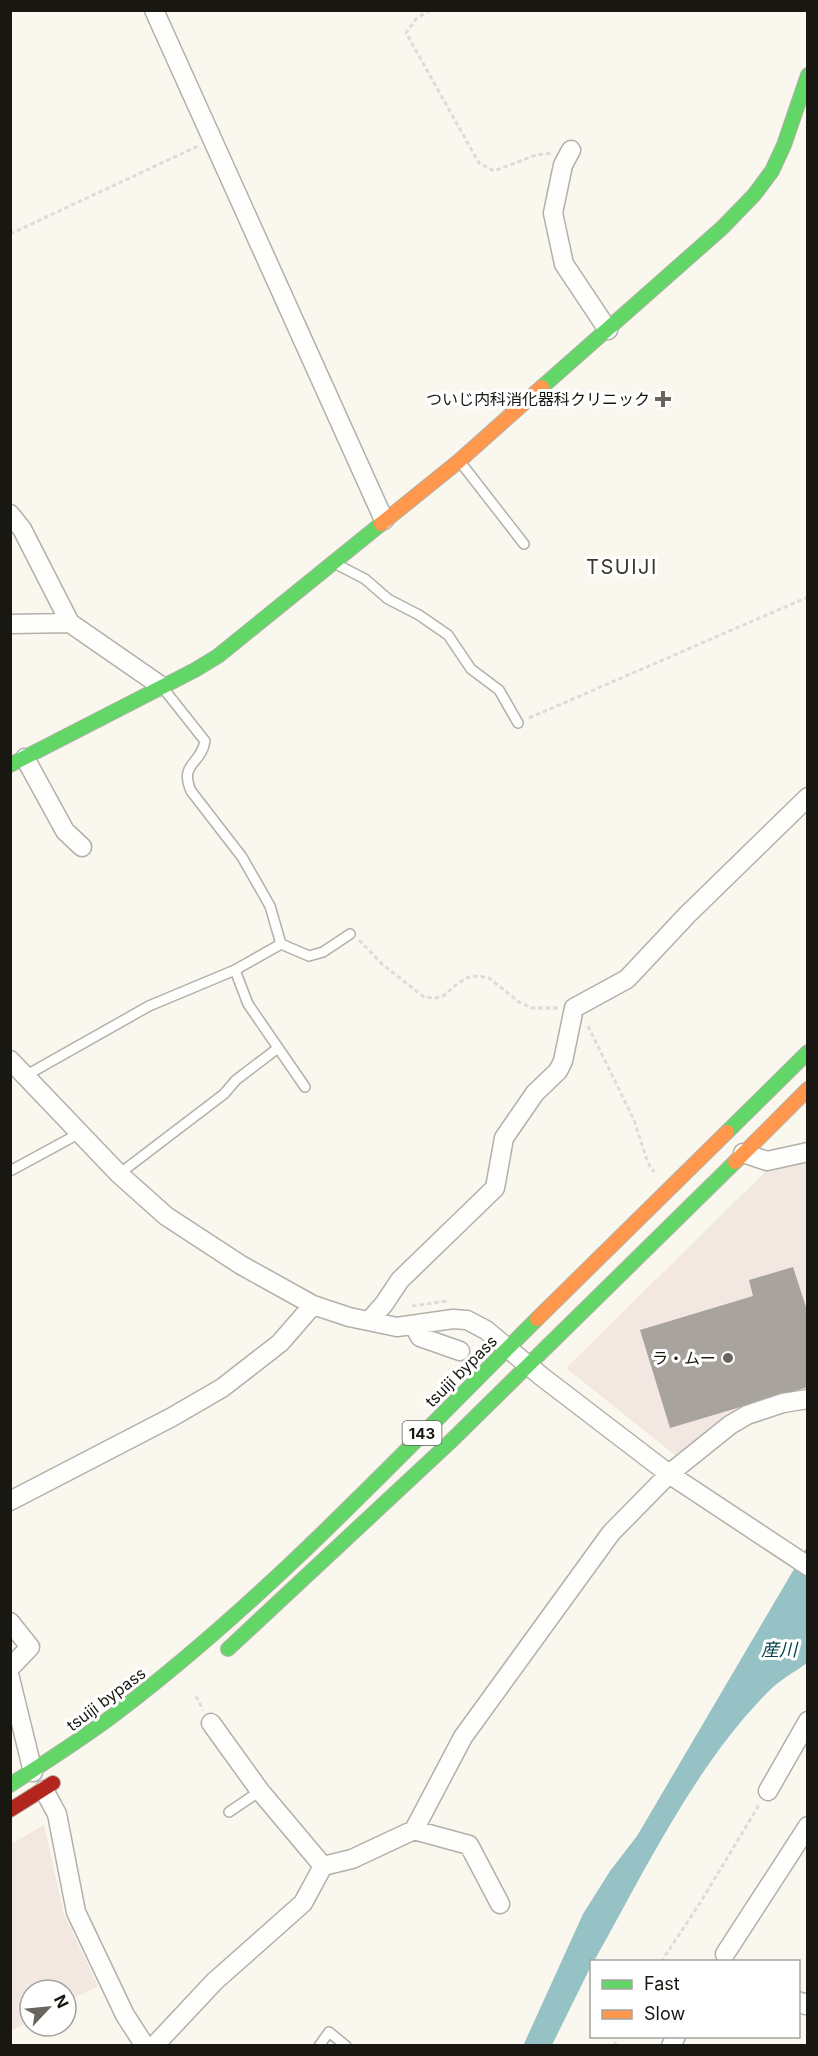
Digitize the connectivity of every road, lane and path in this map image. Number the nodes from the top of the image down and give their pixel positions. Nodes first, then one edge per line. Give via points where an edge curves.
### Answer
1 (154, 10) edge
2 (429, 10) edge
3 (807, 75) edge
4 (213, 139) junction
5 (571, 150) joint
6 (10, 234) edge
7 (608, 330) junction
8 (459, 460) junction
9 (10, 514) edge
10 (384, 520) junction
11 (17, 535) edge
12 (524, 544) dead end
13 (332, 563) junction
14 (807, 597) edge
15 (70, 623) junction
16 (10, 624) edge
17 (161, 686) junction
18 (518, 723) joint
19 (18, 761) edge
20 (807, 797) edge
21 (82, 847) dead end
22 (350, 934) joint
23 (281, 944) junction
24 (235, 970) junction
25 (574, 1008) junction
26 (278, 1048) junction
27 (807, 1052) edge
28 (10, 1060) edge
29 (26, 1076) junction
30 (305, 1087) dead end
31 (807, 1089) edge
32 (80, 1133) junction
33 (807, 1152) edge
34 (743, 1153) junction
35 (10, 1171) edge
36 (119, 1174) junction
37 (669, 1188) junction
38 (313, 1305) junction
39 (369, 1320) junction
40 (414, 1326) junction
41 (507, 1349) junction
42 (460, 1351) dead end
43 (528, 1365) junction
44 (807, 1399) edge
45 (669, 1474) junction
46 (10, 1501) edge
47 (802, 1563) edge
48 (10, 1622) edge
49 (219, 1657) dead end
50 (10, 1668) edge
51 (10, 1678) edge
52 (196, 1696) dead end
53 (201, 1707) dead end
54 (807, 1721) edge
55 (211, 1723) dead end
56 (33, 1772) junction
57 (62, 1777) dead end
58 (10, 1785) edge
59 (44, 1790) junction
60 (260, 1791) junction
61 (768, 1791) joint
62 (10, 1810) edge
63 (229, 1812) dead end
64 (807, 1826) edge
65 (414, 1830) junction
66 (323, 1866) junction
67 (500, 1904) dead end
68 (727, 1959) edge
69 (662, 1960) edge
70 (146, 2046) edge
71 (154, 2046) edge
72 (319, 2046) edge
73 (346, 2046) edge

1 - 4 street
2 - 5 path via 406,33 479,163 494,171 536,155
3 - 7 main road via 794,134 765,182 722,228
4 - 6 path
4 - 10 street
5 - 7 street via 563,165 553,213 564,264
7 - 8 main road
8 - 10 main road
8 - 12 lane
9 - 11 street
10 - 13 main road
11 - 15 street
13 - 17 main road via 218,656
13 - 18 lane via 364,579 388,599 448,635 471,669 499,690
14 - 18 path
15 - 16 street
15 - 17 street
17 - 19 main road
17 - 23 lane via 205,741 204,749 187,773 191,791 242,857 270,906
19 - 21 street via 65,831
20 - 25 street via 627,979
22 - 23 lane via 309,956
22 - 25 path via 424,997 443,996 458,983 479,976 489,978 532,1008
23 - 24 lane
24 - 26 lane via 248,1004
24 - 29 lane via 149,1006
25 - 37 path via 583,1017 634,1120 648,1163
25 - 39 street via 558,1071 535,1093 504,1138 495,1188 400,1280
26 - 30 lane
26 - 36 lane
27 - 37 main road, tsuiji bypass / 143
28 - 29 street
29 - 32 street
31 - 34 main road, 143
32 - 35 lane
32 - 36 street
33 - 34 street via 767,1161
34 - 43 main road, 143
36 - 38 street via 166,1216 241,1265
37 - 41 main road, tsuiji bypass / 143
38 - 39 street
38 - 46 street via 280,1343 222,1388
39 - 40 street via 397,1327
40 - 41 street via 467,1320 486,1330
40 - 42 street via 420,1337
41 - 43 street
41 - 56 main road, tsuiji bypass / 143 via 269,1582 171,1671
43 - 45 street
43 - 49 main road, 143
44 - 45 street via 747,1415
45 - 47 street
45 - 65 street via 611,1533 463,1737
48 - 50 street via 30,1647
51 - 56 street
52 - 53 path
54 - 61 street
55 - 60 street
56 - 58 main road, tsuiji bypass / 143
57 - 59 main road
59 - 62 main road
59 - 70 street via 57,1814 76,1912 125,2015
60 - 63 lane
60 - 66 street
61 - 69 path
64 - 68 street
65 - 66 street via 352,1859
65 - 67 street via 469,1845
66 - 71 street via 303,1902 215,1982
72 - 73 lane via 329,2032

